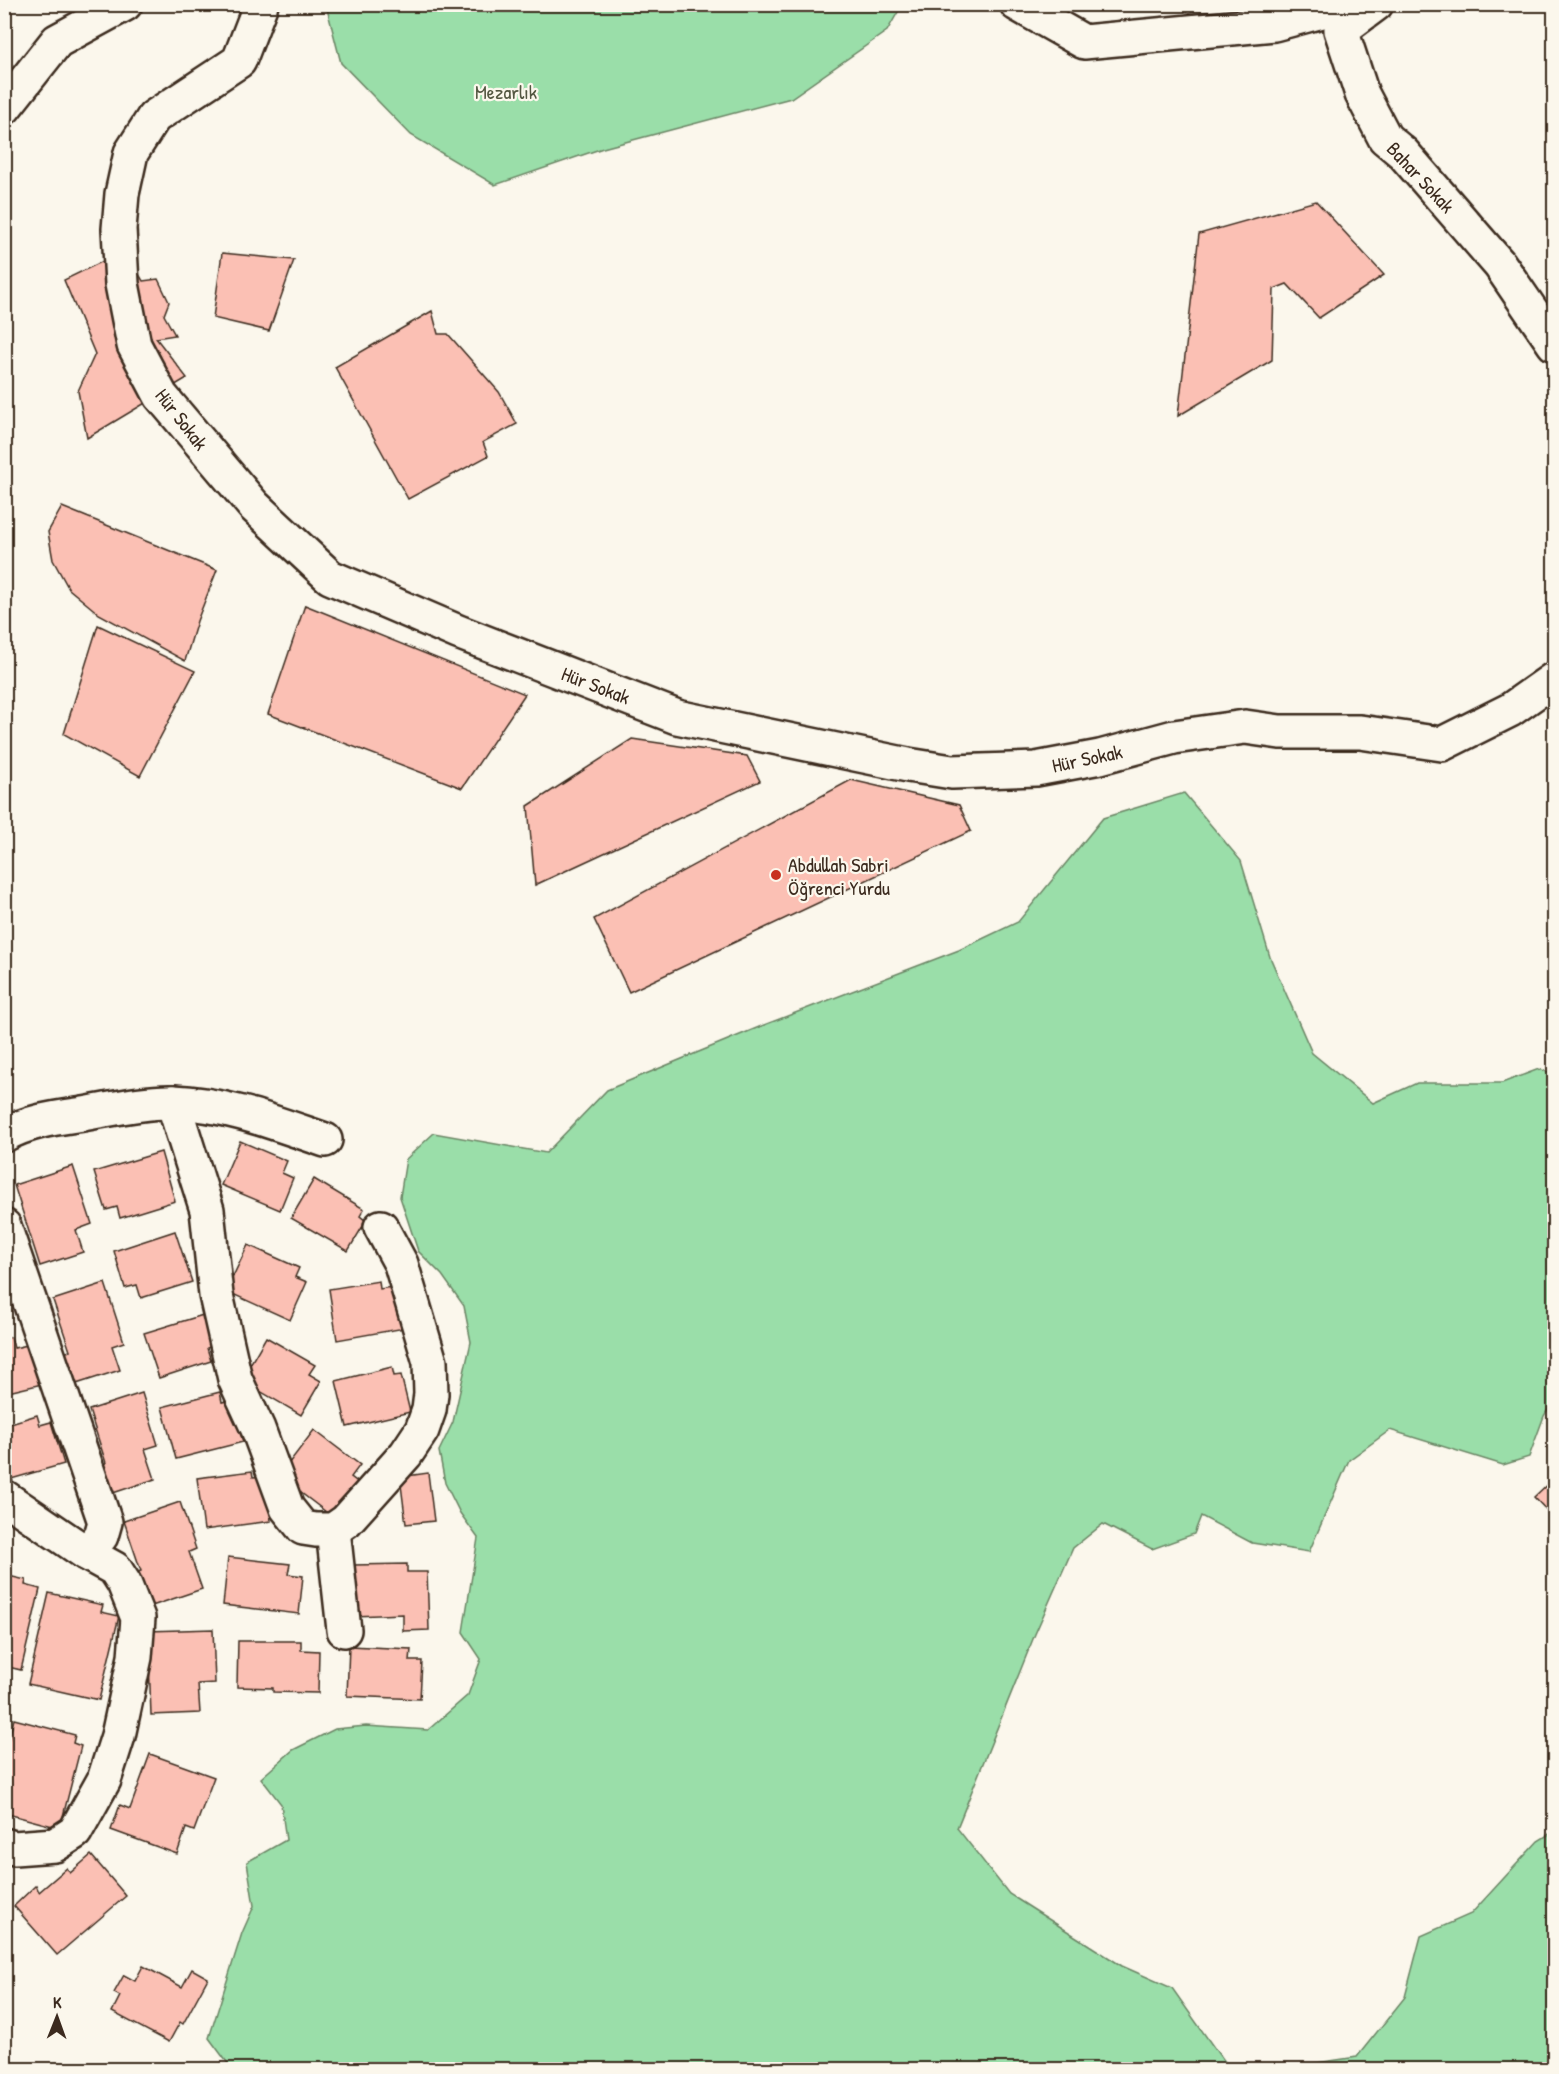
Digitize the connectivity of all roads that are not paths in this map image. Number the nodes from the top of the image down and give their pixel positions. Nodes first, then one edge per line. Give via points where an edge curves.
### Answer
1 (125, 4) edge
2 (261, 4) edge
3 (1017, 4) edge
4 (1348, 4) edge
5 (1377, 4) edge
6 (4, 108) edge
7 (1554, 344) edge
8 (1554, 679) edge
9 (173, 1102) junction
10 (4, 1135) edge
11 (325, 1140) dead end
12 (4, 1226) edge
13 (381, 1227) dead end
14 (9, 1508) edge
15 (333, 1530) junction
16 (86, 1553) junction
17 (344, 1630) dead end
18 (4, 1845) edge

1 - 6 street via 57,41
2 - 8 street, Hür Sokak via 239,61 154,117 131,153 119,229 122,284 134,345 161,396 254,506 330,577 458,632 677,717 952,771 1036,769 1174,737 1245,727 1280,732 1360,732 1442,744 1510,710
3 - 4 street via 1084,42 1274,24
5 - 7 street, Bahar Sokak via 1341,30 1362,94 1384,138 1403,153 1500,265
9 - 10 street via 40,1121
9 - 11 street via 239,1111
9 - 15 street via 207,1210 216,1295 235,1379 287,1508 303,1528
12 - 16 street via 105,1522 101,1536
13 - 15 street via 401,1264 430,1362 429,1410 422,1430 406,1454 346,1521
14 - 16 street
15 - 17 street
16 - 18 street via 115,1569 138,1618 135,1657 118,1736 104,1780 75,1832 56,1845

